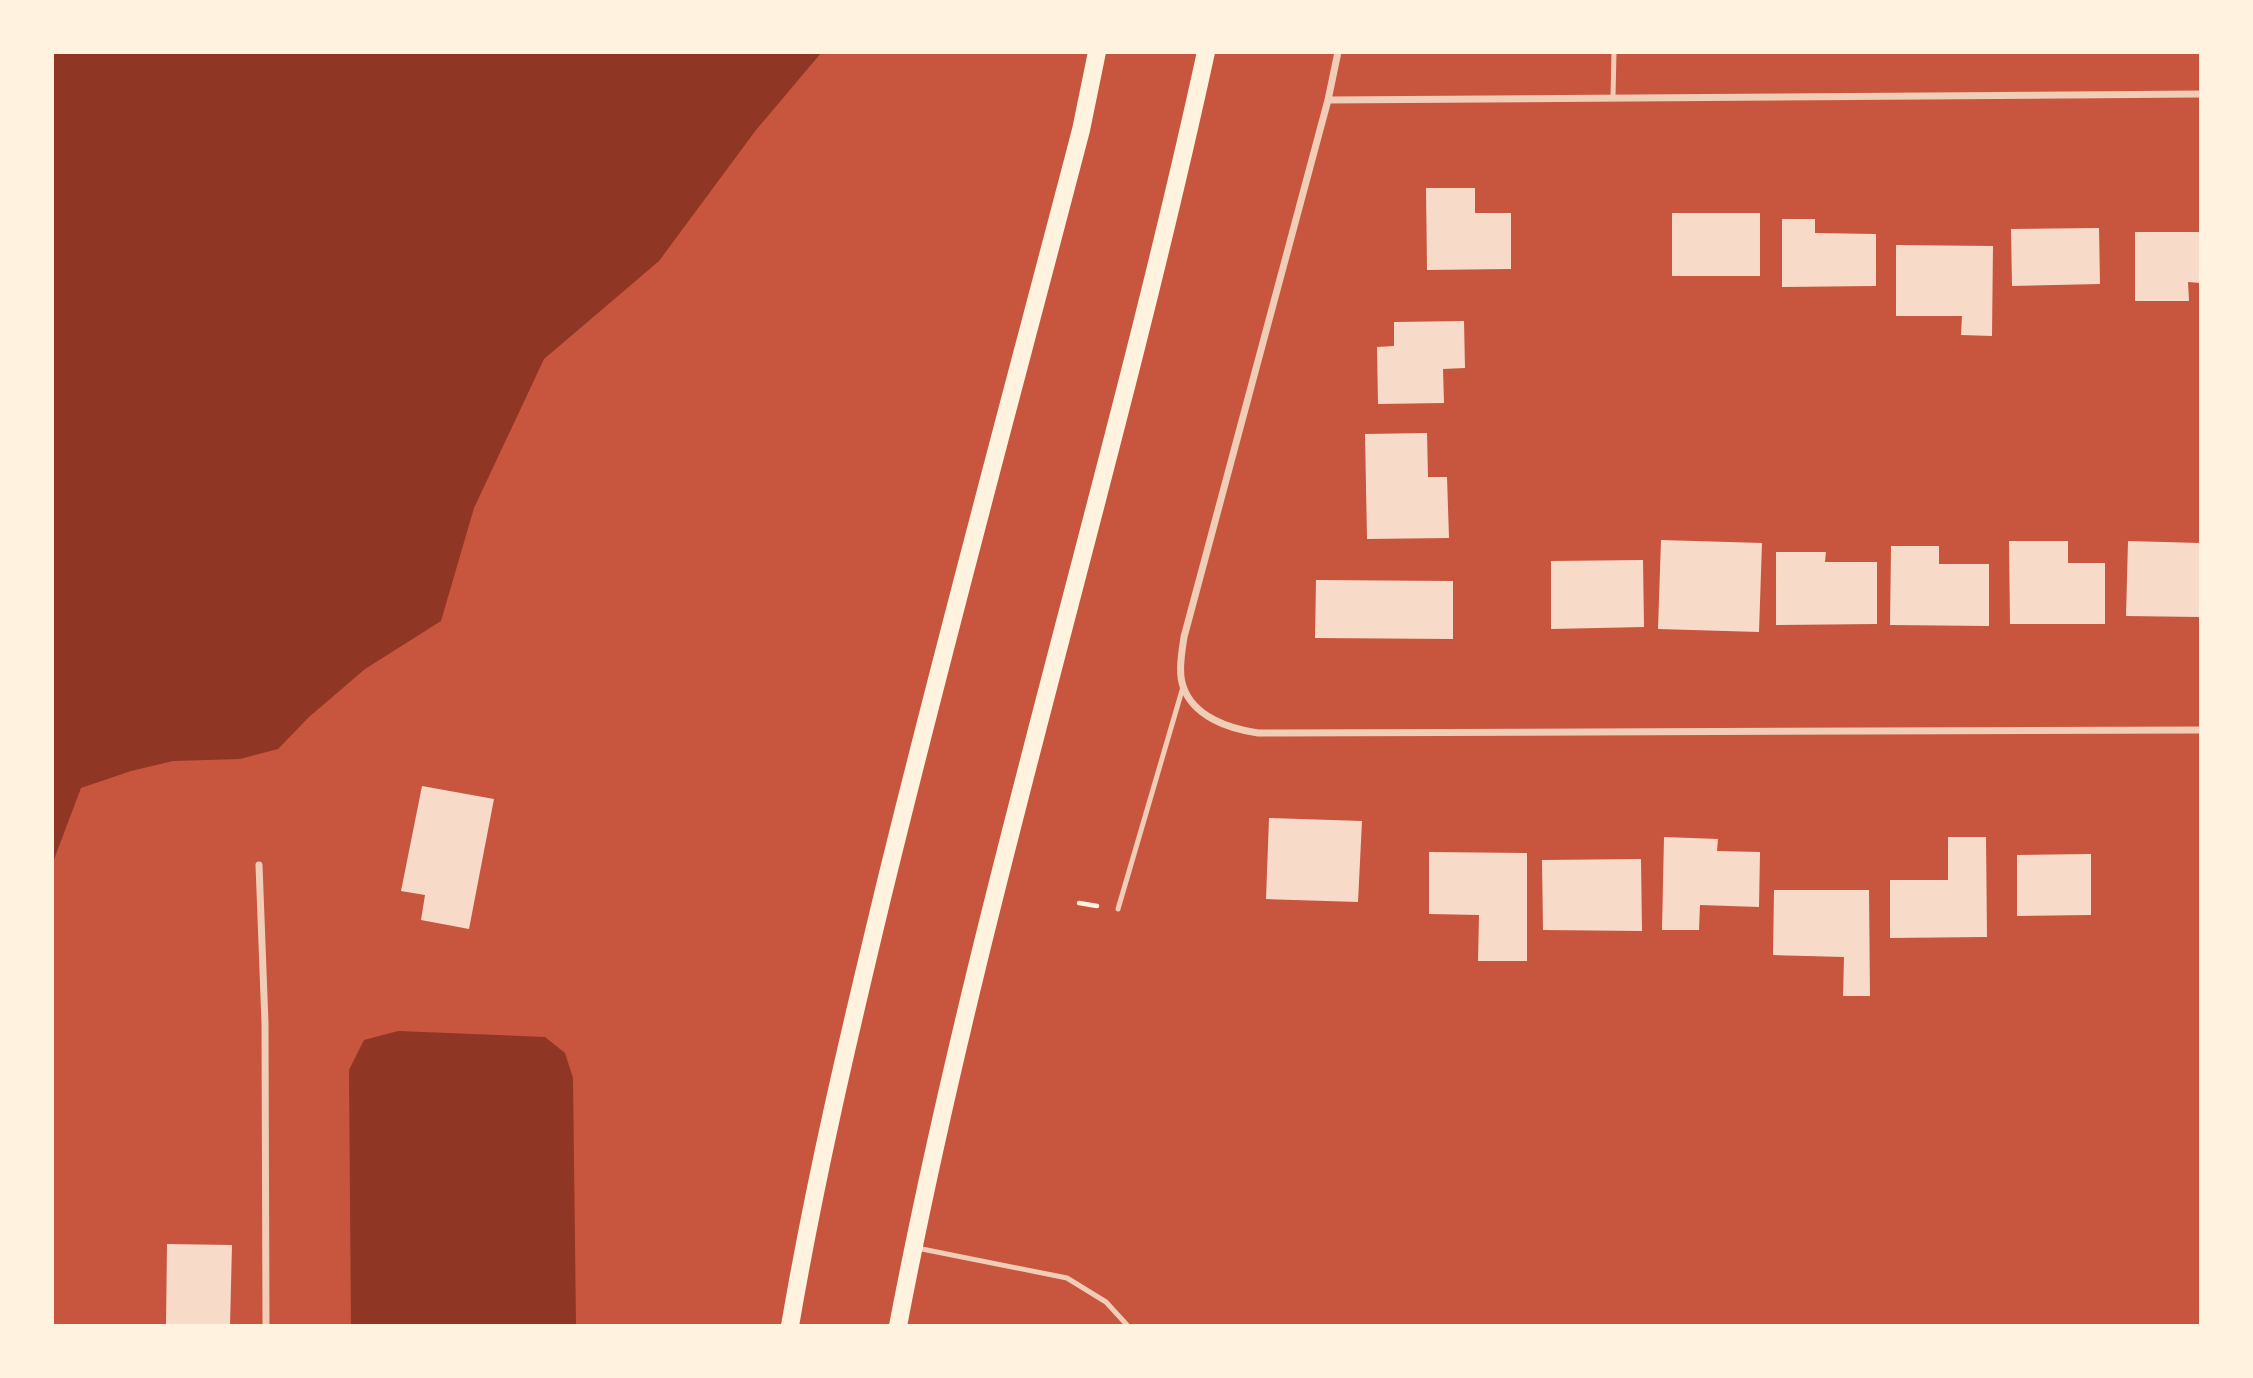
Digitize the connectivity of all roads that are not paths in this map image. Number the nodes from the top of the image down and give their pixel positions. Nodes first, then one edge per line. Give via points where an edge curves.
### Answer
1 (1097, 52) edge
2 (1206, 52) edge
3 (1338, 52) edge
4 (1614, 52) edge
5 (2200, 94) edge
6 (1613, 98) junction
7 (1328, 100) junction
8 (1183, 686) junction
9 (2200, 730) edge
10 (259, 864) dead end
11 (1118, 909) dead end
12 (913, 1248) junction
13 (266, 1325) edge
14 (790, 1325) edge
15 (898, 1325) edge
16 (1128, 1325) edge

1 - 14 main road via 1081,130 875,930 807,1224
2 - 12 main road via 1150,296 969,989
3 - 7 street
4 - 6 lane
5 - 6 street
6 - 7 street
7 - 8 street via 1184,637
8 - 9 street via 1199,710 1213,720 1258,733
8 - 11 lane
10 - 13 street via 265,1023
12 - 15 main road
12 - 16 lane via 1067,1278 1107,1302

